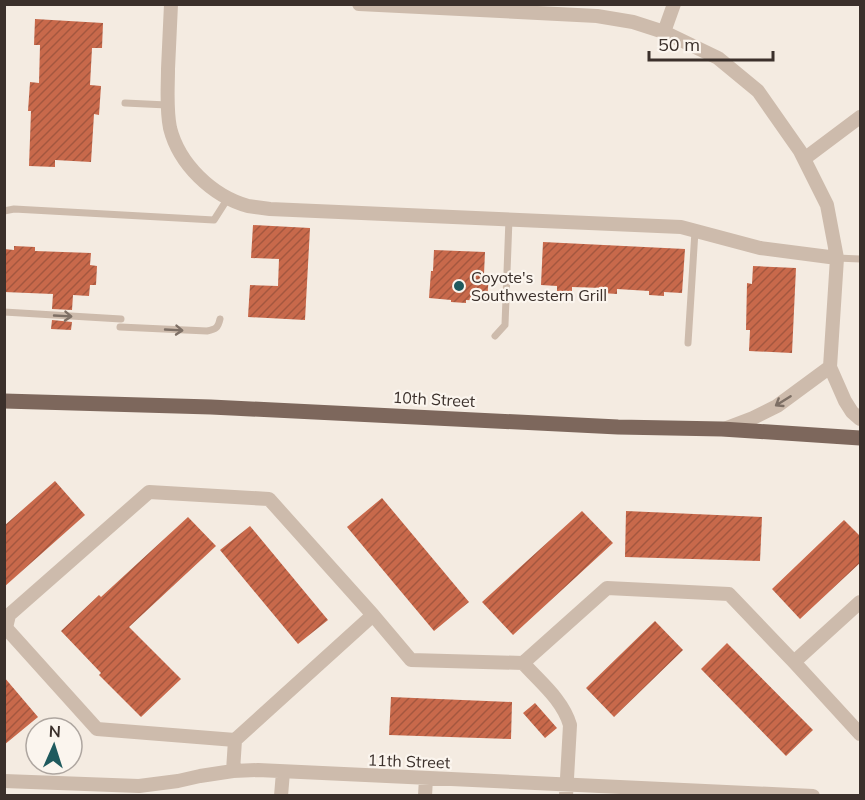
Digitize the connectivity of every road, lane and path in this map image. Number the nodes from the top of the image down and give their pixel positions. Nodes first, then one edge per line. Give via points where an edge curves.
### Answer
1 (171, 4) edge
2 (359, 4) edge
3 (674, 4) edge
4 (664, 32) junction
5 (125, 103) dead end
6 (167, 105) junction
7 (861, 117) edge
8 (804, 159) junction
9 (228, 198) junction
10 (4, 211) edge
11 (509, 219) junction
12 (695, 231) junction
13 (837, 258) junction
14 (861, 259) edge
15 (4, 312) edge
16 (121, 319) dead end
17 (220, 319) dead end
18 (120, 327) dead end
19 (495, 336) dead end
20 (688, 343) dead end
21 (830, 367) junction
22 (4, 401) edge
23 (861, 419) edge
24 (722, 429) junction
25 (861, 438) edge
26 (861, 602) edge
27 (373, 615) junction
28 (794, 662) junction
29 (523, 663) junction
30 (861, 735) edge
31 (235, 740) junction
32 (233, 771) junction
33 (283, 772) junction
34 (426, 778) junction
35 (4, 781) edge
36 (567, 790) edge
37 (139, 791) edge
38 (710, 793) edge
39 (281, 795) edge
40 (425, 795) edge
41 (813, 795) edge

1 - 6 street
2 - 4 street via 597,16
3 - 4 street
4 - 8 street via 718,58 758,91
5 - 6 lane
6 - 9 street via 179,151 206,183
7 - 8 street
8 - 13 street via 826,205
9 - 10 lane via 214,220
9 - 11 street via 270,209
11 - 12 street via 681,227
11 - 19 lane via 505,325
12 - 13 street via 760,248
12 - 20 lane
13 - 14 lane
13 - 21 street
15 -> 16 lane
18 -> 17 lane via 207,331 215,329
21 - 23 street via 845,401
21 -> 24 street via 777,406
22 - 24 main road, 10th Street
24 - 25 main road, 10th Street
26 - 28 street
27 - 29 street via 411,660
27 - 31 street
27 - 31 street via 269,499 149,492 9,615 6,628 97,729
28 - 29 street via 729,594 607,588
28 - 30 street
29 - 36 street via 567,714
31 - 32 street
32 - 33 street, 11th Street
32 - 37 street, 11th Street
33 - 34 street, 11th Street
33 - 39 street
34 - 36 street, 11th Street
34 - 40 street
35 - 37 street, 11th Street
36 - 38 street, 11th Street
38 - 41 street, 11th Street

